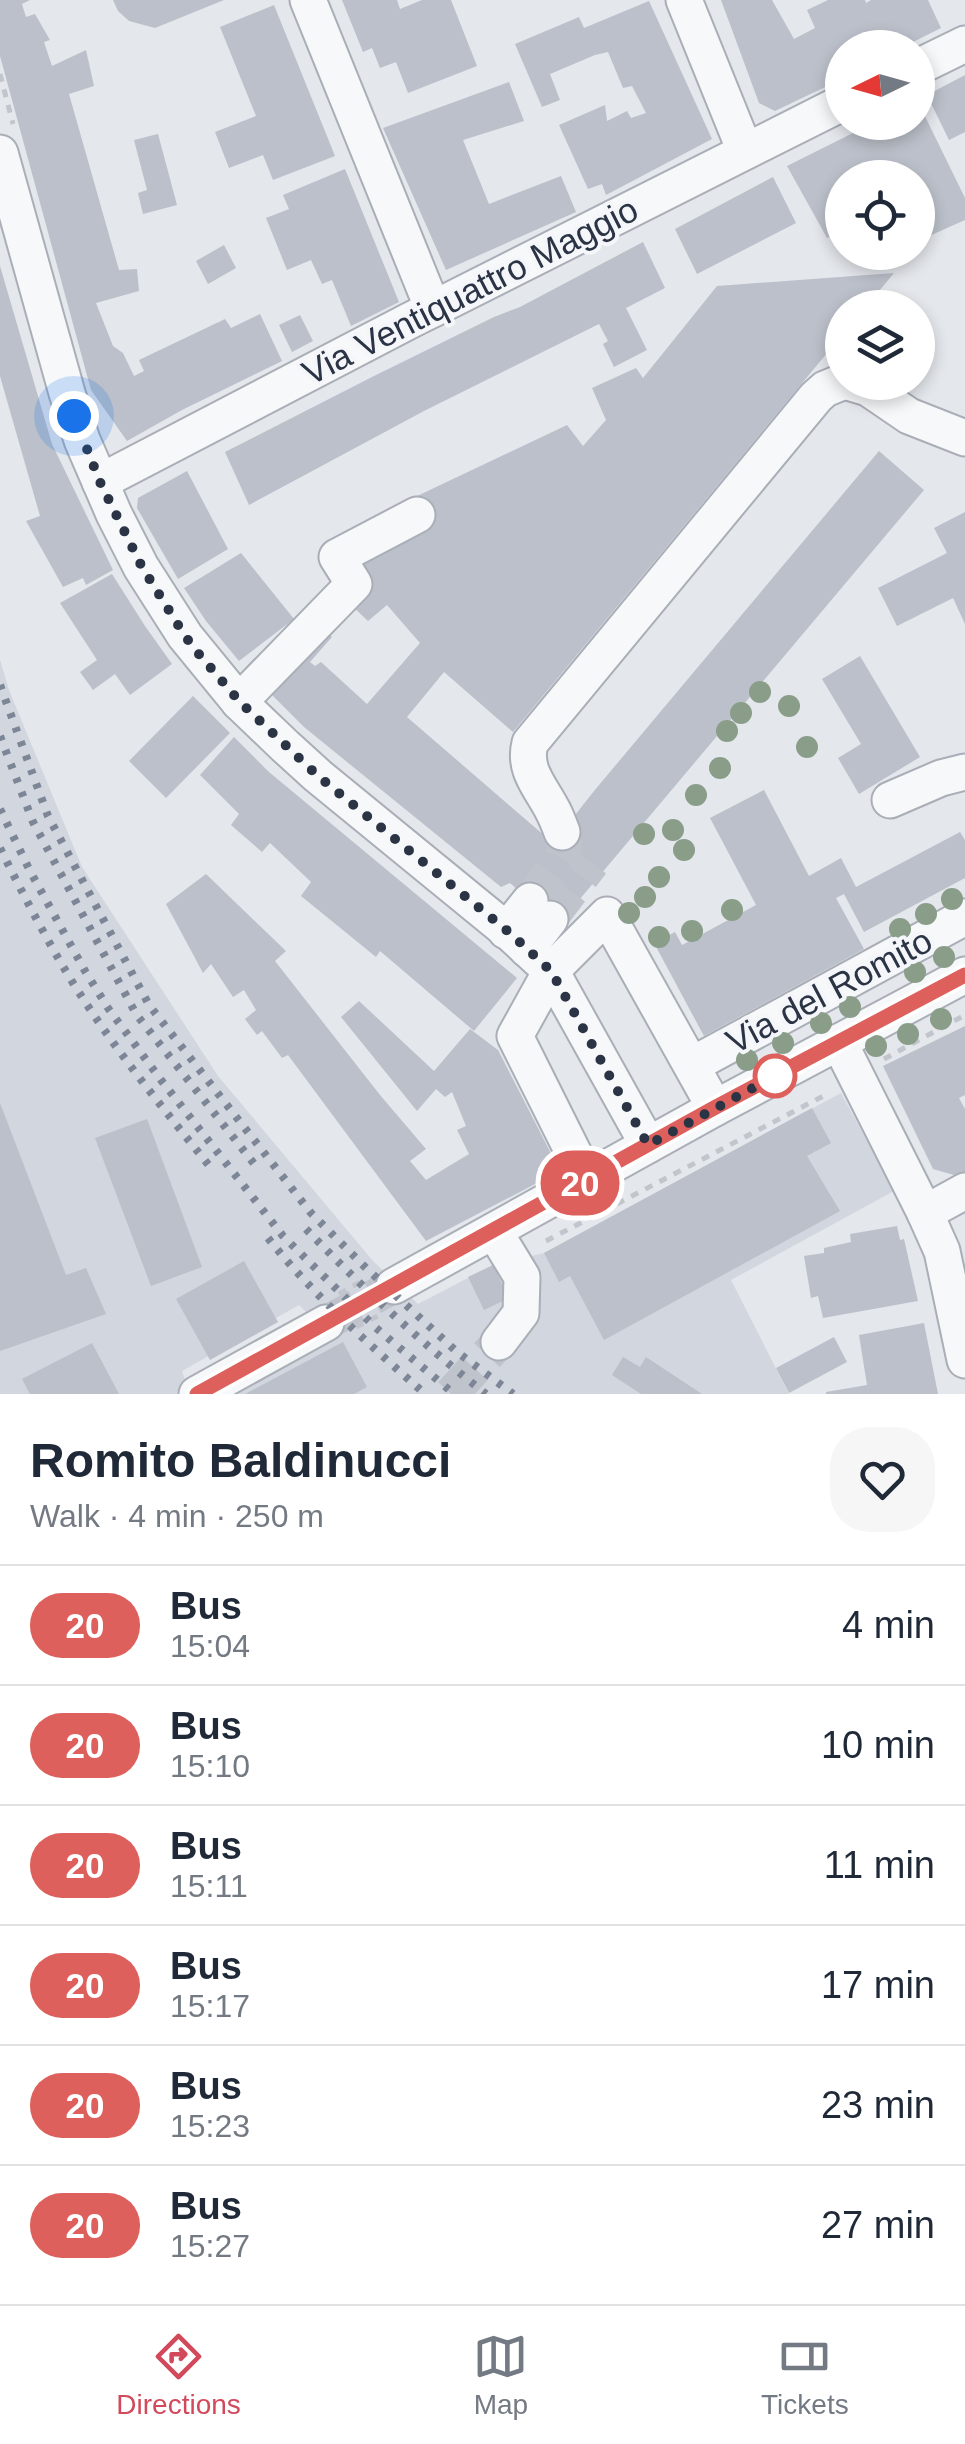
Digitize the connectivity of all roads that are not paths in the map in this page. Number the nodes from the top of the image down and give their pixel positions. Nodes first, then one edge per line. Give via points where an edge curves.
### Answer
1 (308, 0) edge
2 (684, 0) edge
3 (965, 44) edge
4 (935, 59) edge
5 (825, 112) edge
6 (7, 142) edge
7 (745, 151) junction
8 (434, 309) junction
9 (825, 388) edge
10 (886, 400) edge
11 (965, 438) edge
12 (100, 482) junction
13 (416, 515) dead end
14 (240, 702) junction
15 (965, 772) edge
16 (890, 800) dead end
17 (562, 832) tunnel mouth
18 (540, 910) tunnel mouth
19 (965, 917) edge
20 (523, 946) junction
21 (965, 975) edge
22 (839, 1042) junction
23 (692, 1065) junction
24 (714, 1108) junction
25 (648, 1145) junction
26 (587, 1180) junction
27 (965, 1191) edge
28 (926, 1213) junction
29 (494, 1231) junction
30 (386, 1278) tunnel mouth
31 (328, 1311) tunnel mouth
32 (498, 1342) tunnel mouth
33 (965, 1360) edge
34 (197, 1394) edge

1 - 8 street
2 - 7 street
3 - 4 street
5 - 7 street, Via Ventiquattro Maggio
6 - 12 street via 66,394
7 - 8 street, Via Ventiquattro Maggio
8 - 12 street, Via Ventiquattro Maggio
9 - 17 street via 530,743 529,768
10 - 11 street
12 - 14 street via 185,636
13 - 14 street via 337,557 354,584
14 - 20 street via 318,776
15 - 16 street
18 - 20 street
19 - 23 street, Via del Romito
20 - 23 street via 607,915
20 - 25 street
20 - 26 street via 516,1036
21 - 22 street
22 - 24 street
22 - 28 street
23 - 24 street
24 - 25 street
25 - 26 street
26 - 29 street
27 - 28 street
28 - 33 street via 942,1251
29 - 30 street
29 - 32 street via 522,1277 521,1313
31 - 34 street

